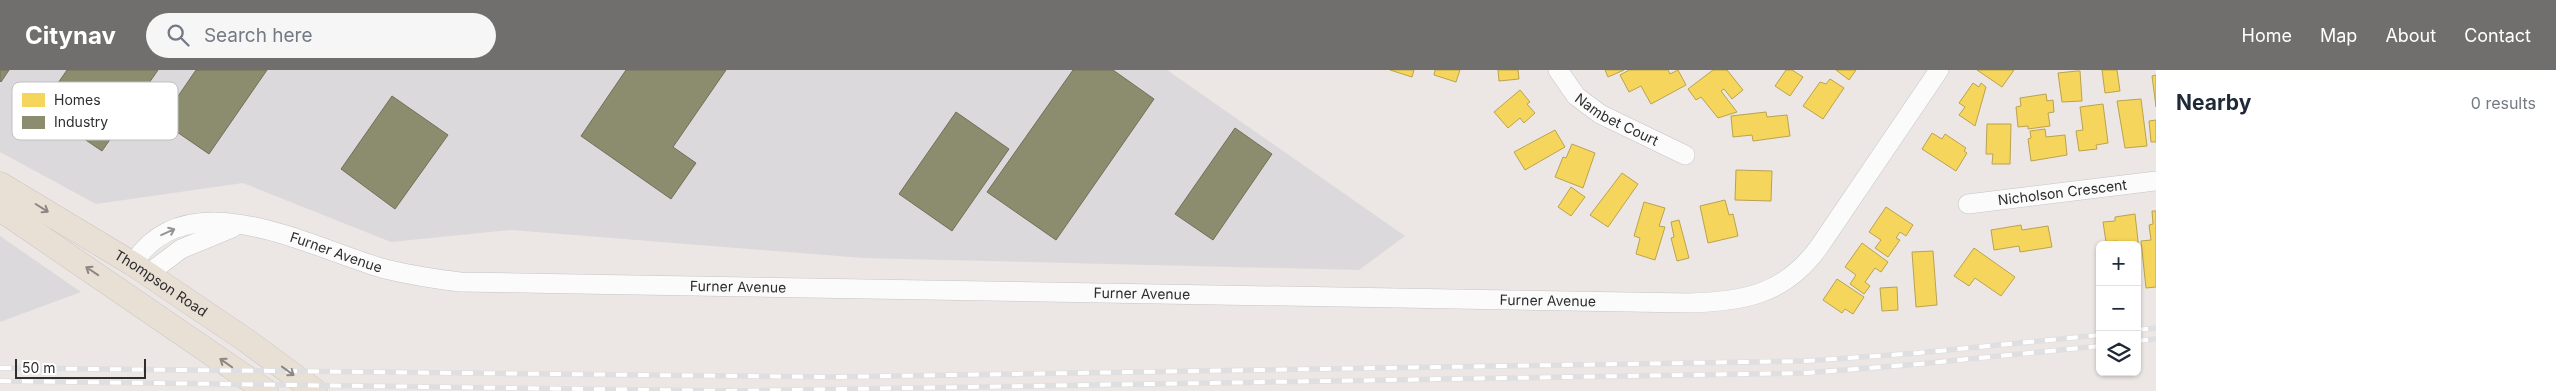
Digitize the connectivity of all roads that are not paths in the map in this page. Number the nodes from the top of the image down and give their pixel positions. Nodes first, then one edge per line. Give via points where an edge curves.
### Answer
1 (1558, 70) edge
2 (1939, 70) edge
3 (1686, 155) dead end
4 (2156, 181) edge
5 (0, 184) edge
6 (1968, 204) dead end
7 (0, 209) edge
8 (140, 269) junction
9 (123, 292) junction
10 (266, 391) edge
11 (315, 391) edge

1 - 3 street, Nambet Court via 1576,96 1600,114
2 - 8 street, Furner Avenue via 1802,268 1768,291 1726,301 1678,303 460,282 384,269 295,237 243,225 206,223 177,228 149,243
4 - 6 street, Nicholson Crescent
5 -> 8 main road, Thompson Road
9 -> 7 main road, Thompson Road
8 - 9 main road
8 -> 11 main road, Thompson Road
10 -> 9 main road, Thompson Road

